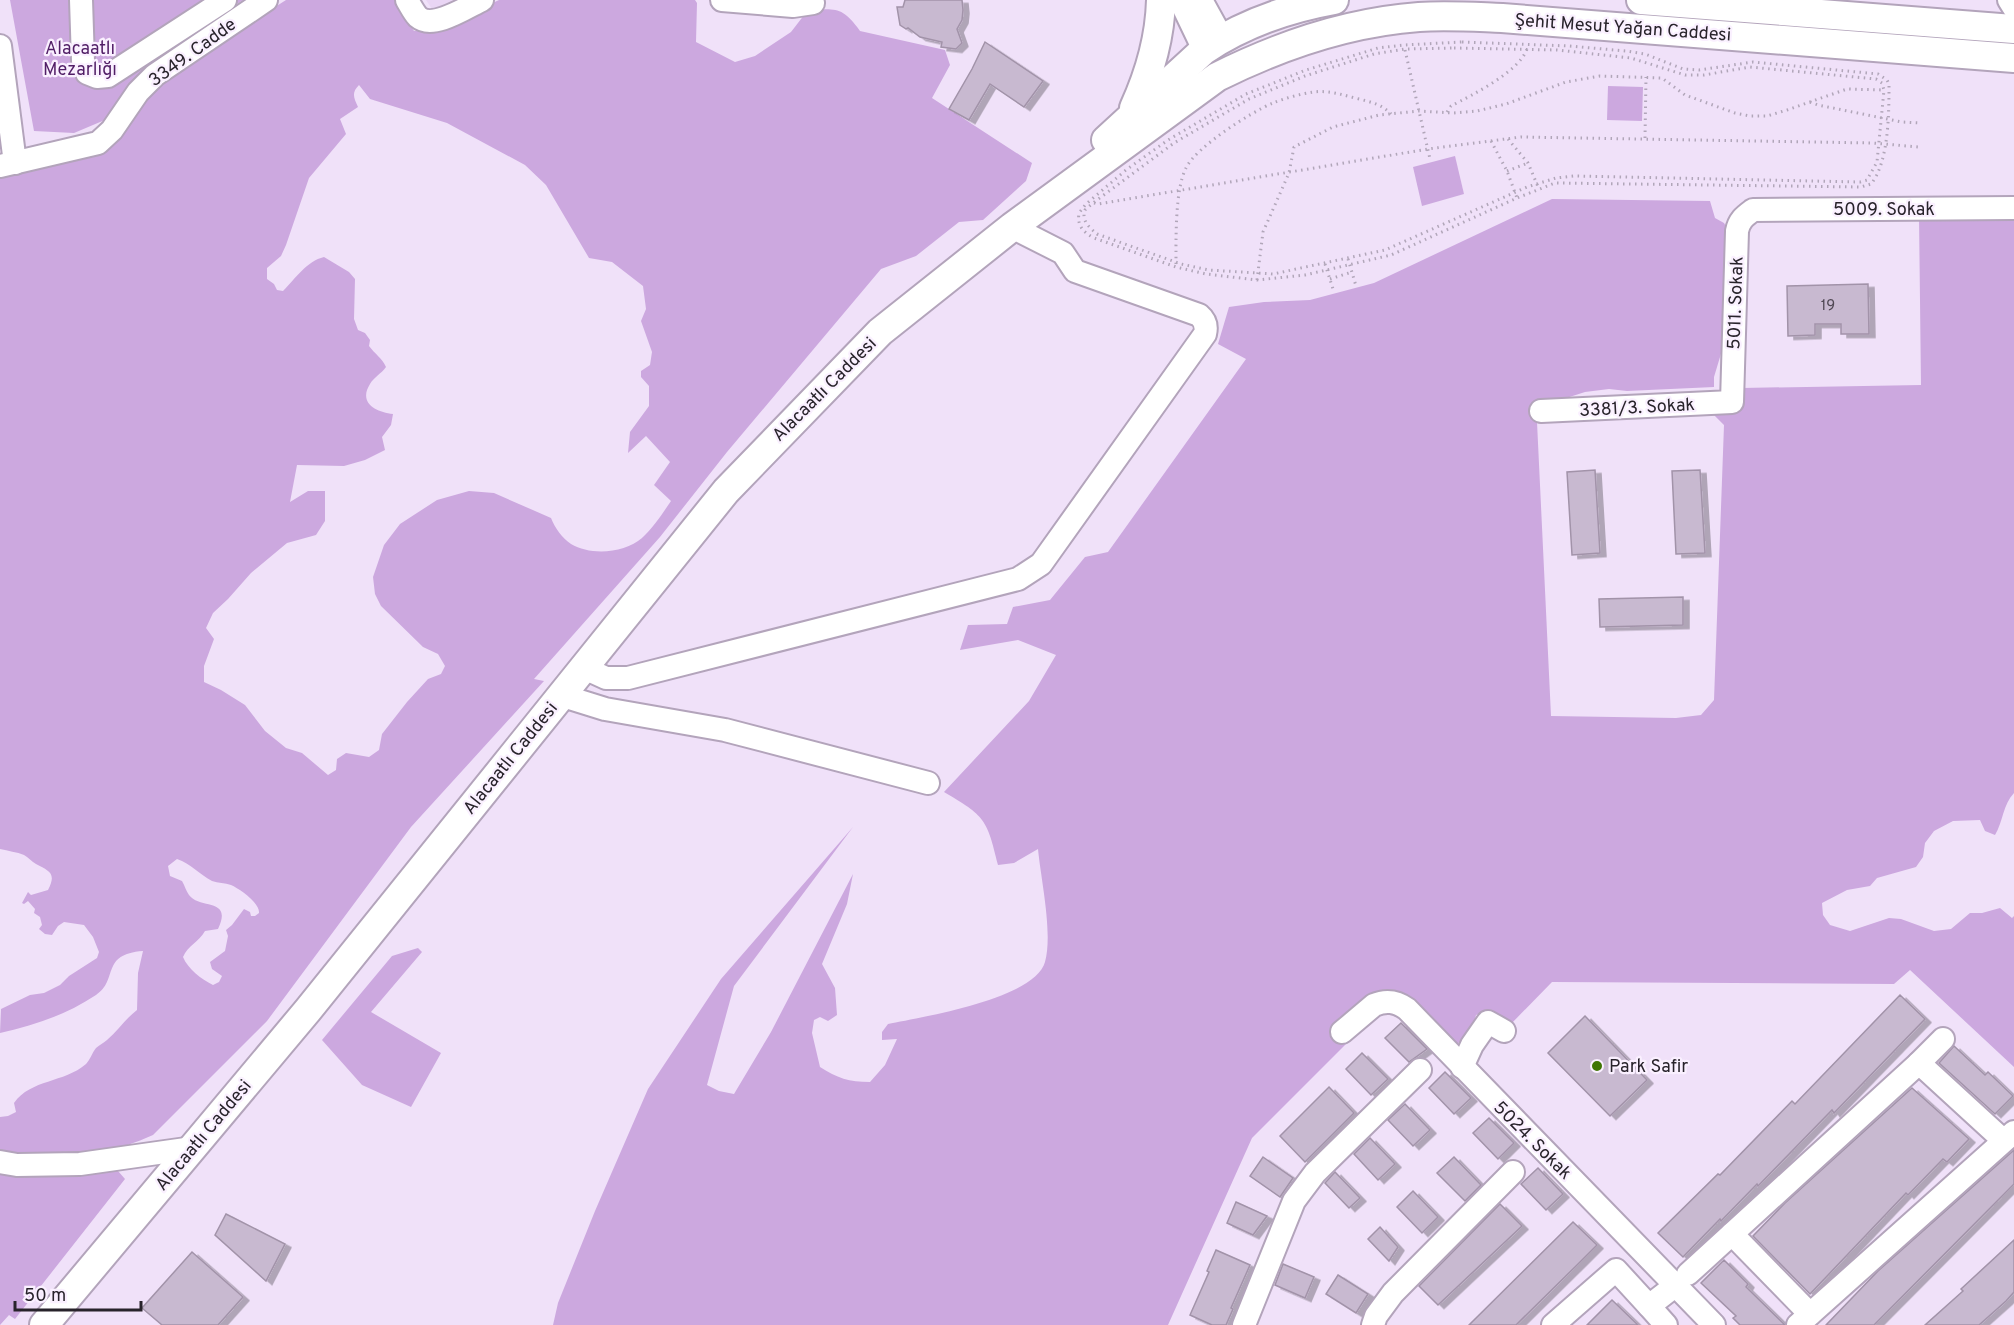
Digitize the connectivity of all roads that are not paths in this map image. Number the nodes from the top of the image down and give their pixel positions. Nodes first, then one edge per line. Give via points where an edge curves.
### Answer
1 (81, 0) edge
2 (225, 0) edge
3 (266, 0) edge
4 (407, 0) edge
5 (482, 0) edge
6 (722, 0) edge
7 (1161, 0) edge
8 (1180, 0) edge
9 (1201, 0) edge
10 (1335, 0) edge
11 (1641, 0) edge
12 (2009, 0) edge
13 (813, 3) dead end
14 (2014, 8) edge
15 (2014, 29) edge
16 (1213, 44) junction
17 (0, 49) edge
18 (2014, 58) edge
19 (1228, 72) junction
20 (1130, 116) junction
21 (7, 164) edge
22 (2014, 208) edge
23 (1753, 210) joint
24 (1012, 227) junction
25 (1732, 402) joint
26 (1541, 411) dead end
27 (582, 667) junction
28 (560, 695) junction
29 (928, 783) dead end
30 (1504, 1031) dead end
31 (1342, 1032) dead end
32 (1943, 1039) dead end
33 (1919, 1063) junction
34 (1462, 1067) junction
35 (1420, 1070) dead end
36 (2008, 1136) edge
37 (193, 1148) junction
38 (0, 1162) edge
39 (1513, 1172) dead end
40 (1732, 1234) junction
41 (1682, 1279) junction
42 (1649, 1306) junction
43 (1804, 1320) edge
44 (44, 1325) edge
45 (1244, 1325) edge
46 (1373, 1325) edge
47 (1553, 1325) edge
48 (1666, 1325) edge
49 (1714, 1325) edge

1 - 2 street via 83,61 87,73 97,77 108,76
3 - 21 street, 3349. Cadde via 155,75 98,143
4 - 5 street via 419,17 438,21
6 - 13 street via 793,6
7 - 20 main road via 1153,58
8 - 16 street
9 - 16 street
10 - 16 main road via 1271,17
11 - 15 main road, Şehit Mesut Yağan Caddesi
12 - 14 street
16 - 19 main road
16 - 20 main road, Alacaatlı Caddesi
17 - 21 street
18 - 19 main road, Şehit Mesut Yağan Caddesi via 1460,16 1402,38 1350,28
19 - 24 main road, Alacaatlı Caddesi
20 - 24 main road, Alacaatlı Caddesi
22 - 23 street, 5009. Sokak
23 - 25 street, 5011. Sokak via 1742,218 1737,231
24 - 27 main road, Alacaatlı Caddesi via 880,332 788,425 726,491
24 - 27 street via 1063,253 1075,271 1198,315 1207,330 1041,564 1018,579 628,678 606,678
25 - 26 street, 3381/3. Sokak
27 - 28 main road, Alacaatlı Caddesi
28 - 29 street via 605,709 725,729
28 - 37 main road, Alacaatlı Caddesi
30 - 34 street via 1488,1022
31 - 34 street, 5024. Sokak via 1374,1005 1394,1002 1412,1013
32 - 33 street
33 - 36 street
33 - 40 street
34 - 41 street, 5024. Sokak
35 - 45 street via 1315,1173 1294,1201
36 - 43 street
37 - 38 street via 80,1164
37 - 44 main road, Alacaatlı Caddesi
39 - 46 street via 1393,1293
40 - 41 street
40 - 43 street
41 - 42 street
41 - 49 street, 5024. Sokak
42 - 47 street via 1616,1270
42 - 48 street

